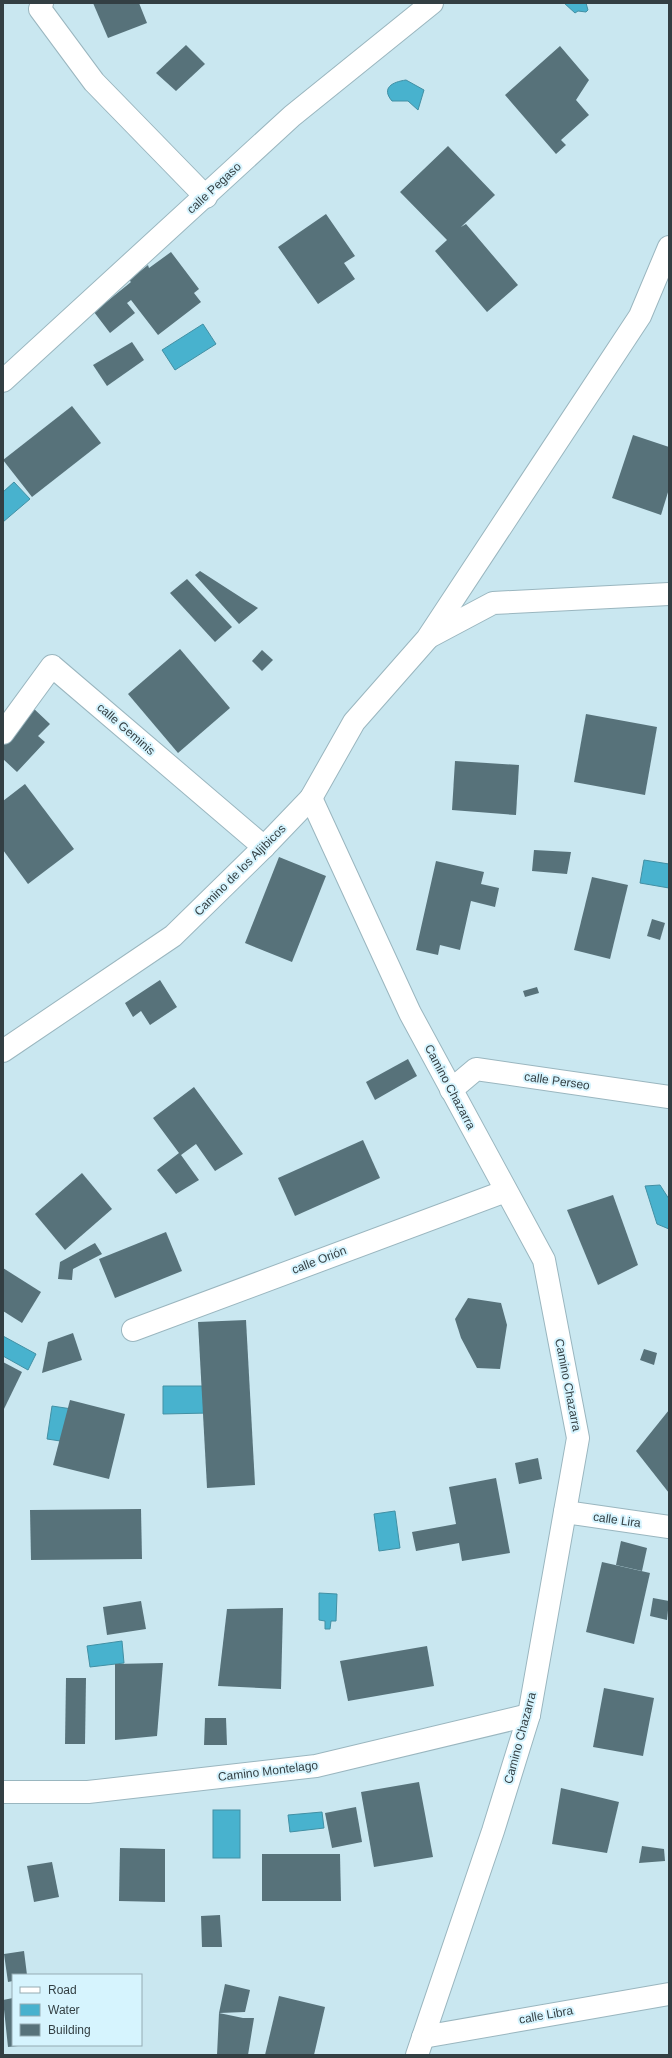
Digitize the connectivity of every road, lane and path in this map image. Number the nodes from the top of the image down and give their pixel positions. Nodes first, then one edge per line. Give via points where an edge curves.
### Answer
1 (42, 3) edge
2 (432, 3) edge
3 (206, 196) junction
4 (669, 247) edge
5 (3, 381) edge
6 (669, 594) edge
7 (427, 639) junction
8 (3, 733) edge
9 (311, 798) junction
10 (264, 847) junction
11 (3, 1051) edge
12 (451, 1090) junction
13 (669, 1097) edge
14 (506, 1191) junction
15 (133, 1330) dead end
16 (565, 1512) junction
17 (669, 1527) edge
18 (529, 1715) junction
19 (3, 1792) edge
20 (669, 1994) edge
21 (420, 2046) edge

1 - 3 street via 40,8 94,82
2 - 3 street, calle Pegaso via 292,116
3 - 5 street, calle Pegaso
4 - 7 street via 640,316
6 - 7 street via 493,602
7 - 9 street, Camino de los Aljibicos via 354,722
8 - 10 street, calle Geminis via 52,666
9 - 10 street, Camino de los Aljibicos
9 - 12 street, Camino Chazarra via 410,1013
10 - 11 street, Camino de los Aljibicos via 173,936
12 - 13 street, calle Perseo via 476,1069
12 - 14 street, Camino Chazarra
14 - 15 street, calle Orión
14 - 16 street, Camino Chazarra via 544,1260 578,1438
16 - 17 street, calle Lira
16 - 18 street, Camino Chazarra
18 - 19 street, Camino Montelago via 316,1766 88,1792
18 - 21 street, Camino Chazarra via 493,1831
20 - 21 street, calle Libra

